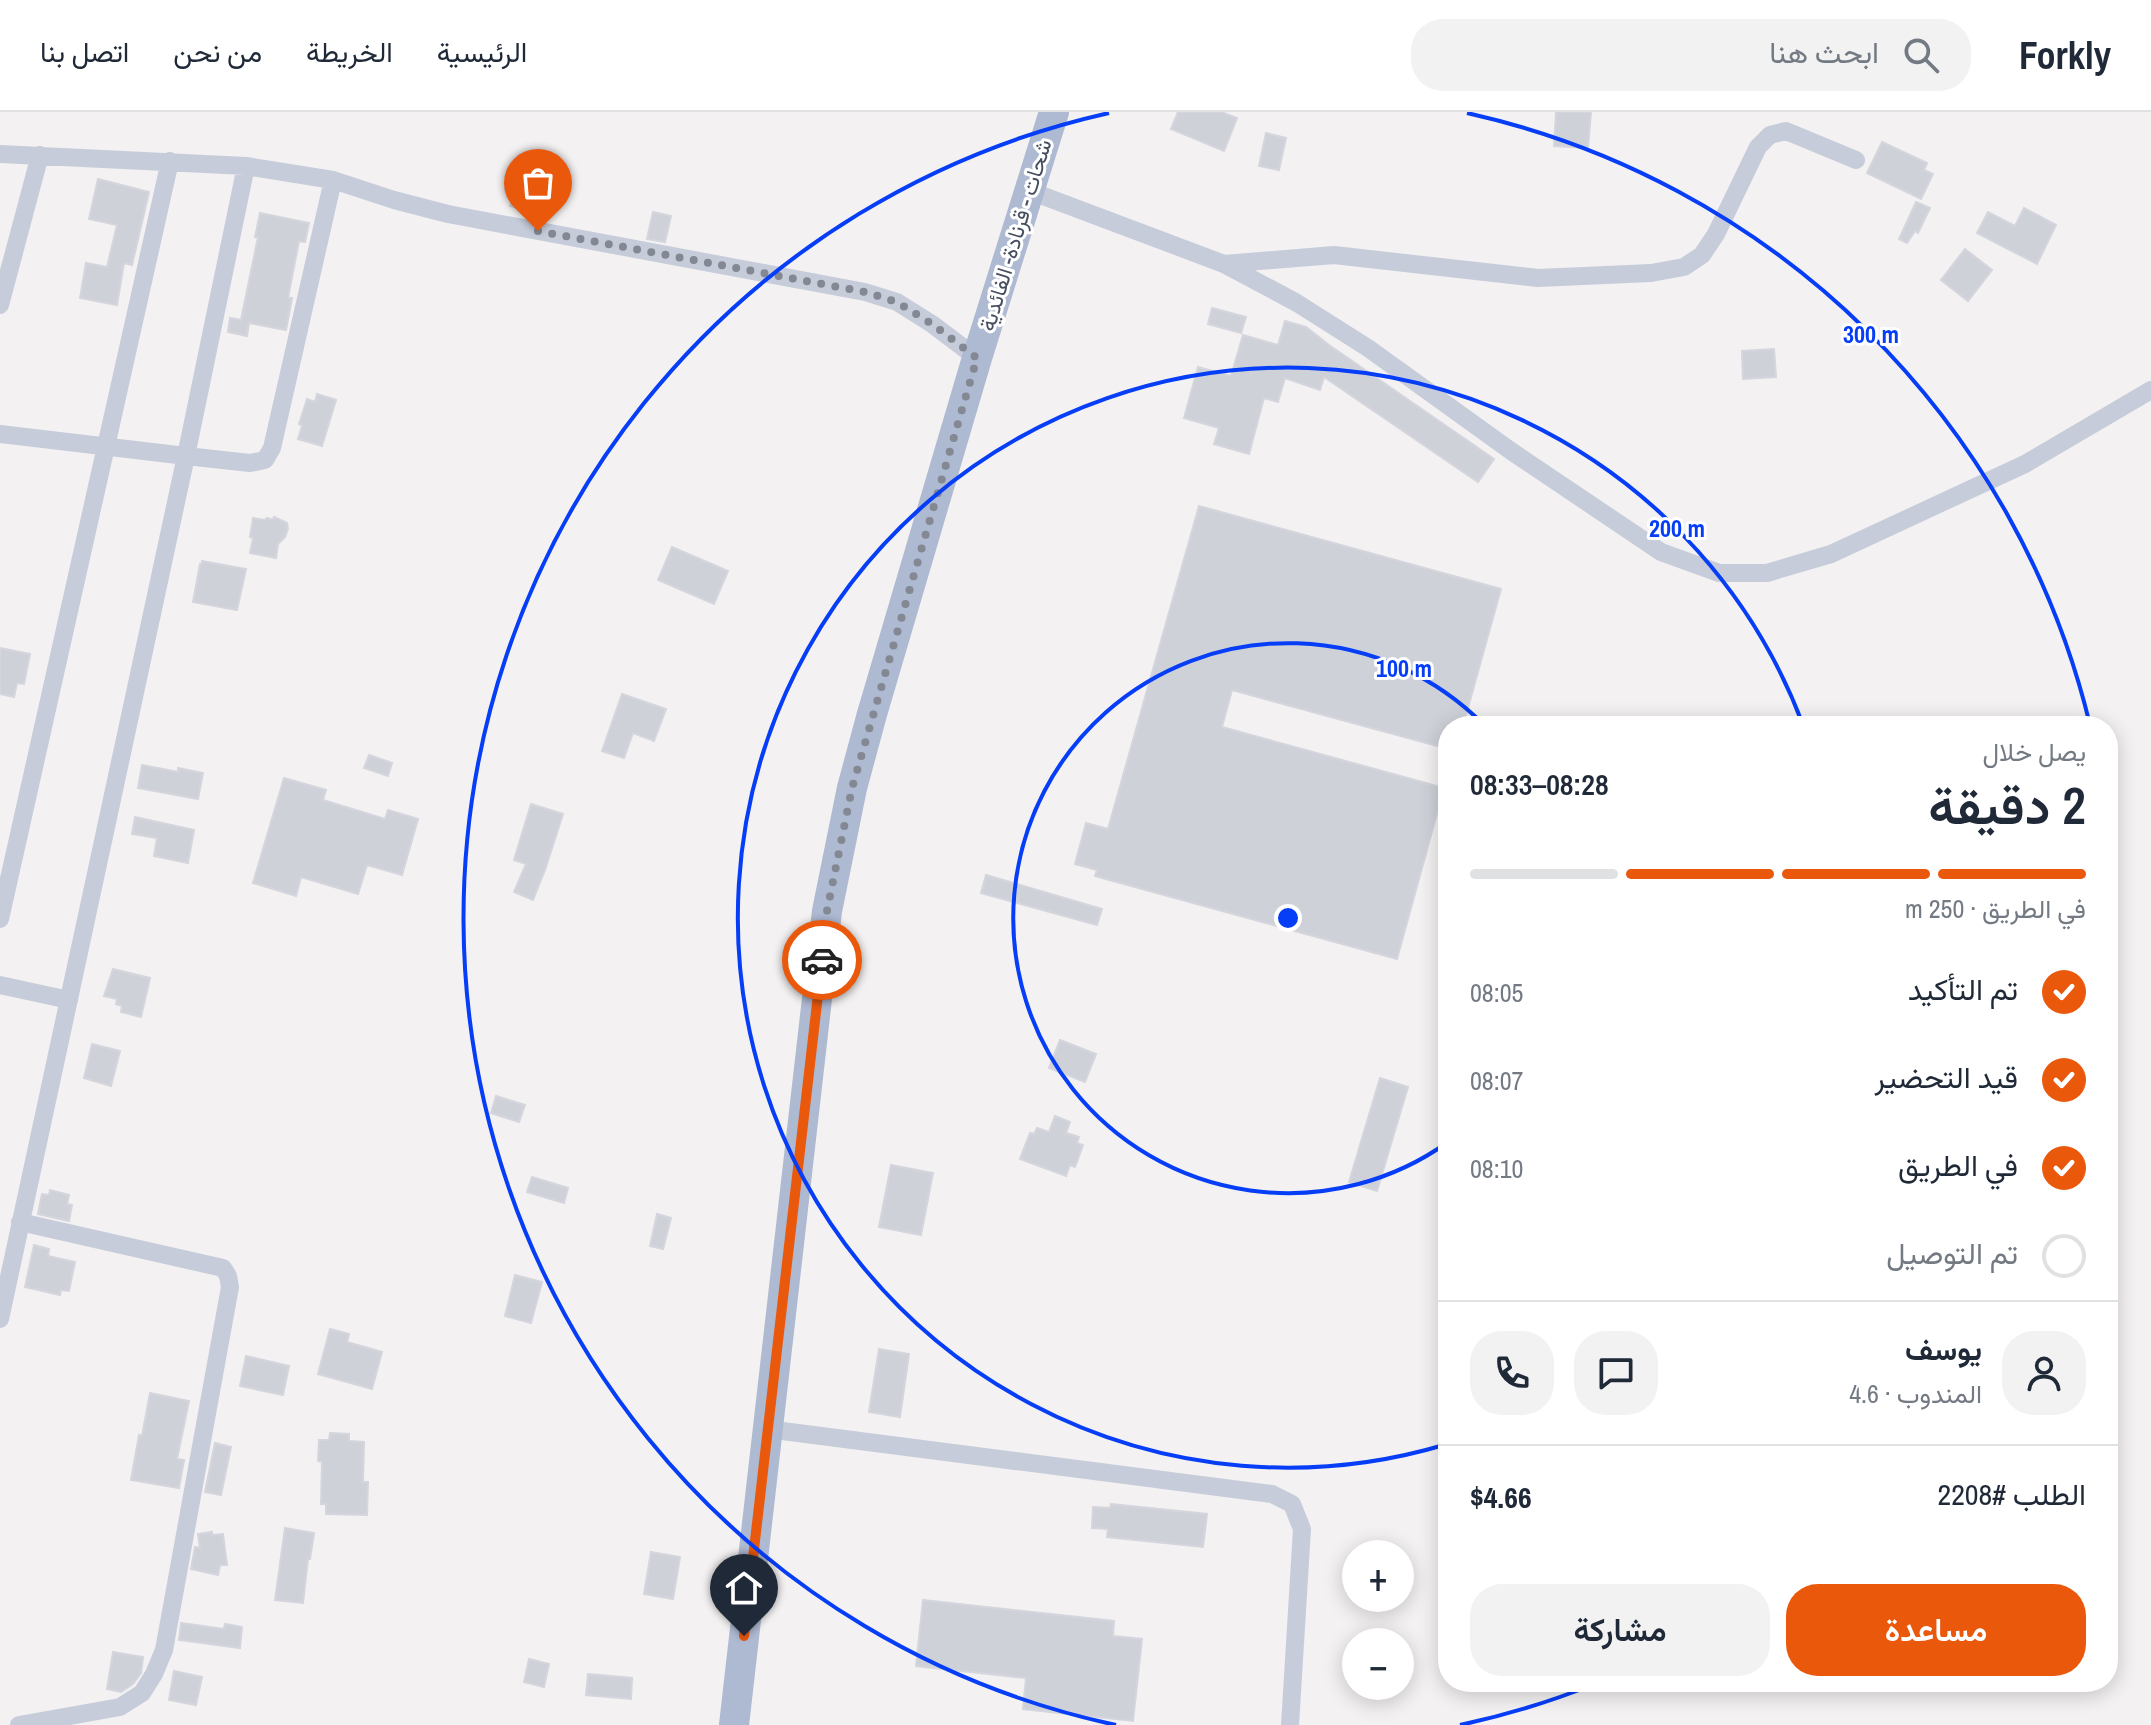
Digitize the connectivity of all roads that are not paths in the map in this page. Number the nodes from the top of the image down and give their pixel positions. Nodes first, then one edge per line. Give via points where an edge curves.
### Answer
1 (1054, 112) edge
2 (0, 154) edge
3 (40, 155) junction
4 (1856, 160) dead end
5 (170, 161) junction
6 (246, 166) junction
7 (333, 180) junction
8 (1030, 191) junction
9 (1224, 264) junction
10 (0, 305) edge
11 (977, 358) junction
12 (2151, 390) edge
13 (0, 434) edge
14 (106, 447) junction
15 (186, 456) junction
16 (0, 919) edge
17 (0, 985) edge
18 (69, 1000) junction
19 (20, 1222) junction
20 (0, 1319) edge
21 (767, 1429) junction
22 (19, 1725) edge
23 (734, 1725) edge
24 (1290, 1725) edge

1 - 8 main road, شحات - قرنادة- الفائدية
2 - 3 street
3 - 5 street
3 - 10 street
4 - 9 street via 1786,131 1770,135 1758,147 1702,255 1684,267 1651,273 1538,278 1334,255
5 - 6 street
5 - 14 street
6 - 7 street
6 - 15 street
7 - 11 street via 448,214 865,292 897,302
7 - 15 street via 272,448 265,460 250,463
8 - 9 street
8 - 11 main road, شحات - قرنادة- الفائدية
9 - 12 street via 1368,348 1661,552 1719,573 1767,573 1831,554 2025,464
11 - 21 main road, شحات - قرنادة- الفائدية via 852,788 827,911
13 - 14 street
14 - 15 street
14 - 16 street
15 - 18 street
17 - 18 street
18 - 19 street
19 - 20 street
19 - 22 street via 223,1268 230,1287 164,1650 154,1674 142,1693 120,1707
21 - 23 main road, شحات - قرنادة- الفائدية
21 - 24 street via 1272,1494 1292,1504 1302,1529

